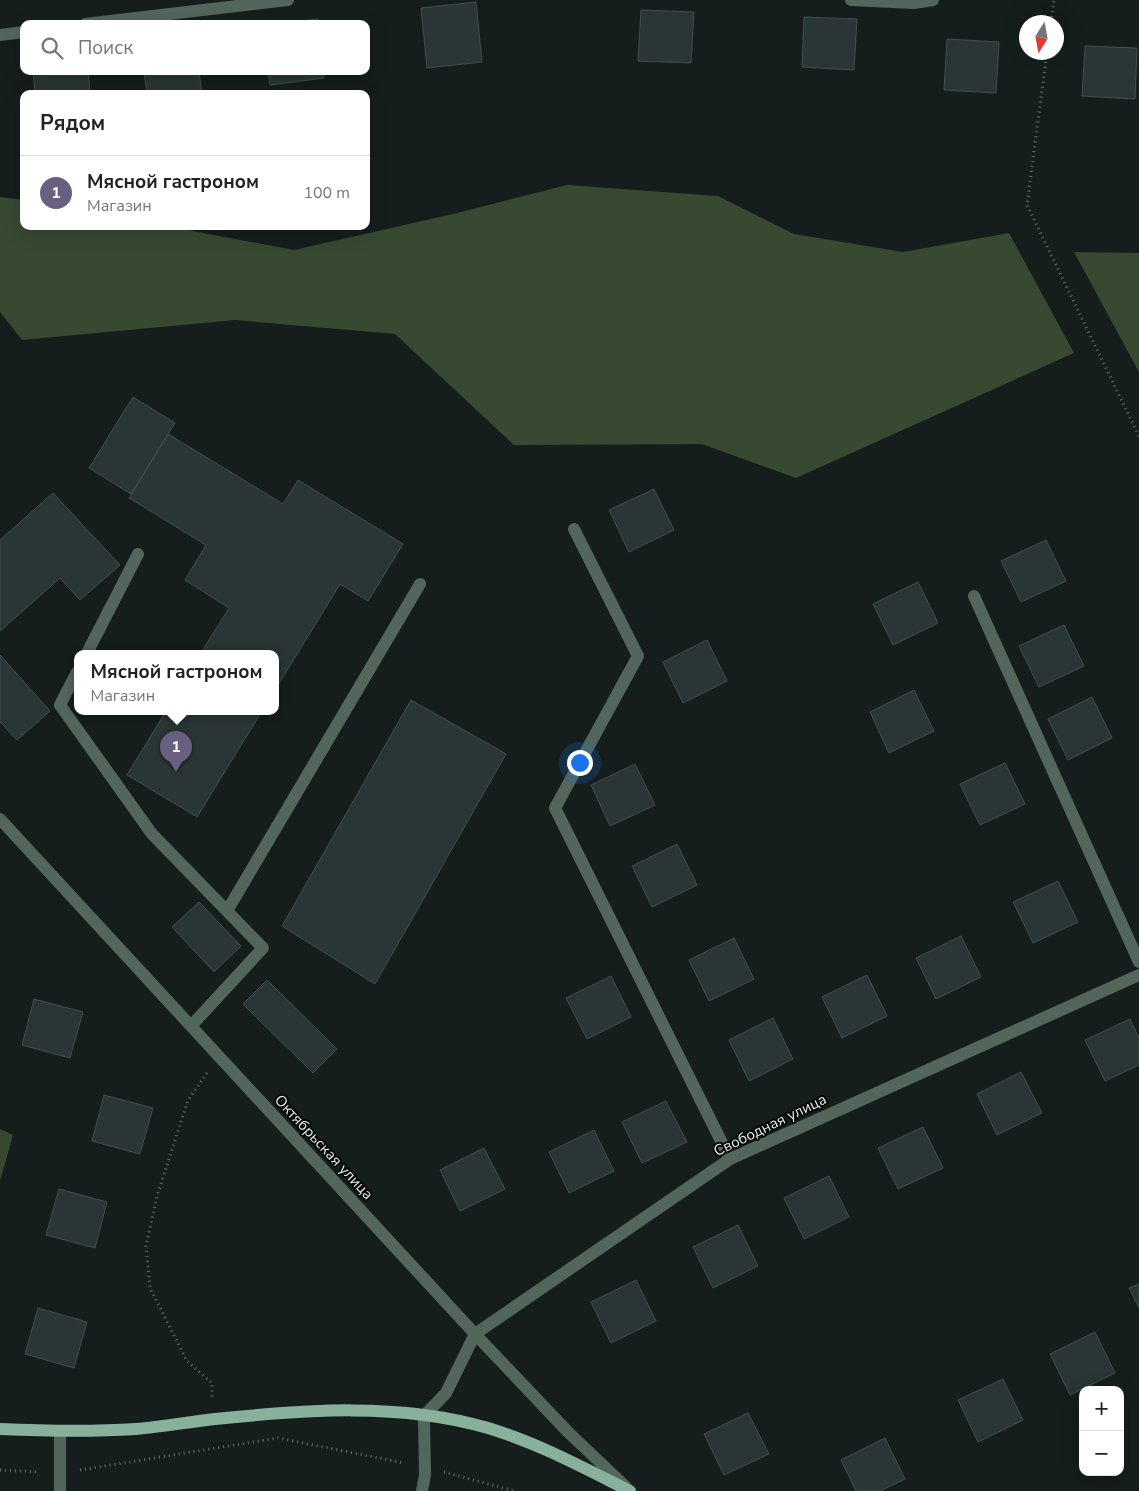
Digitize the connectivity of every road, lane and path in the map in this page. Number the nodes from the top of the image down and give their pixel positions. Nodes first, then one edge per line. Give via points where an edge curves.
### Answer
1 (288, 0) edge
2 (851, 0) edge
3 (933, 0) edge
4 (1054, 0) edge
5 (1052, 15) edge
6 (119, 20) edge
7 (20, 32) edge
8 (0, 35) edge
9 (1046, 60) edge
10 (1139, 436) edge
11 (574, 529) dead end
12 (138, 554) dead end
13 (420, 584) dead end
14 (974, 596) dead end
15 (89, 650) edge
16 (74, 678) edge
17 (0, 819) edge
18 (227, 911) junction
19 (1139, 962) edge
20 (1139, 974) edge
21 (191, 1026) junction
22 (220, 1057) junction
23 (730, 1159) junction
24 (476, 1334) junction
25 (424, 1416) junction
26 (213, 1420) junction
27 (0, 1429) edge
28 (60, 1432) junction
29 (425, 1467) junction
30 (0, 1470) edge
31 (60, 1473) junction
32 (60, 1491) edge
33 (422, 1491) edge
34 (514, 1491) edge
35 (630, 1491) edge

1 - 6 street
2 - 3 street via 914,3
4 - 5 path
7 - 8 street
9 - 10 path via 1028,205
11 - 23 street via 638,656 555,808
12 - 15 street
13 - 18 street
14 - 19 street
16 - 18 street via 60,705 152,834
17 - 21 street, Октябрьская улица
18 - 21 street via 263,948
20 - 23 street, Свободная улица
21 - 22 street, Октябрьская улица
22 - 24 street, Октябрьская улица
22 - 26 path via 188,1100 157,1196 146,1246 150,1288 187,1361 212,1382
23 - 24 street, Свободная улица
24 - 25 street, Свободная улица via 446,1393
24 - 35 street, Октябрьская улица via 566,1431
25 - 26 main road, Октябрьская улица via 359,1410 288,1412
25 - 29 street
25 - 35 main road, Октябрьская улица via 488,1428 555,1454
26 - 28 main road, Октябрьская улица
27 - 28 main road, Октябрьская улица
28 - 31 street
29 - 31 path via 278,1438
29 - 33 street
29 - 34 path
30 - 31 path
31 - 32 street

